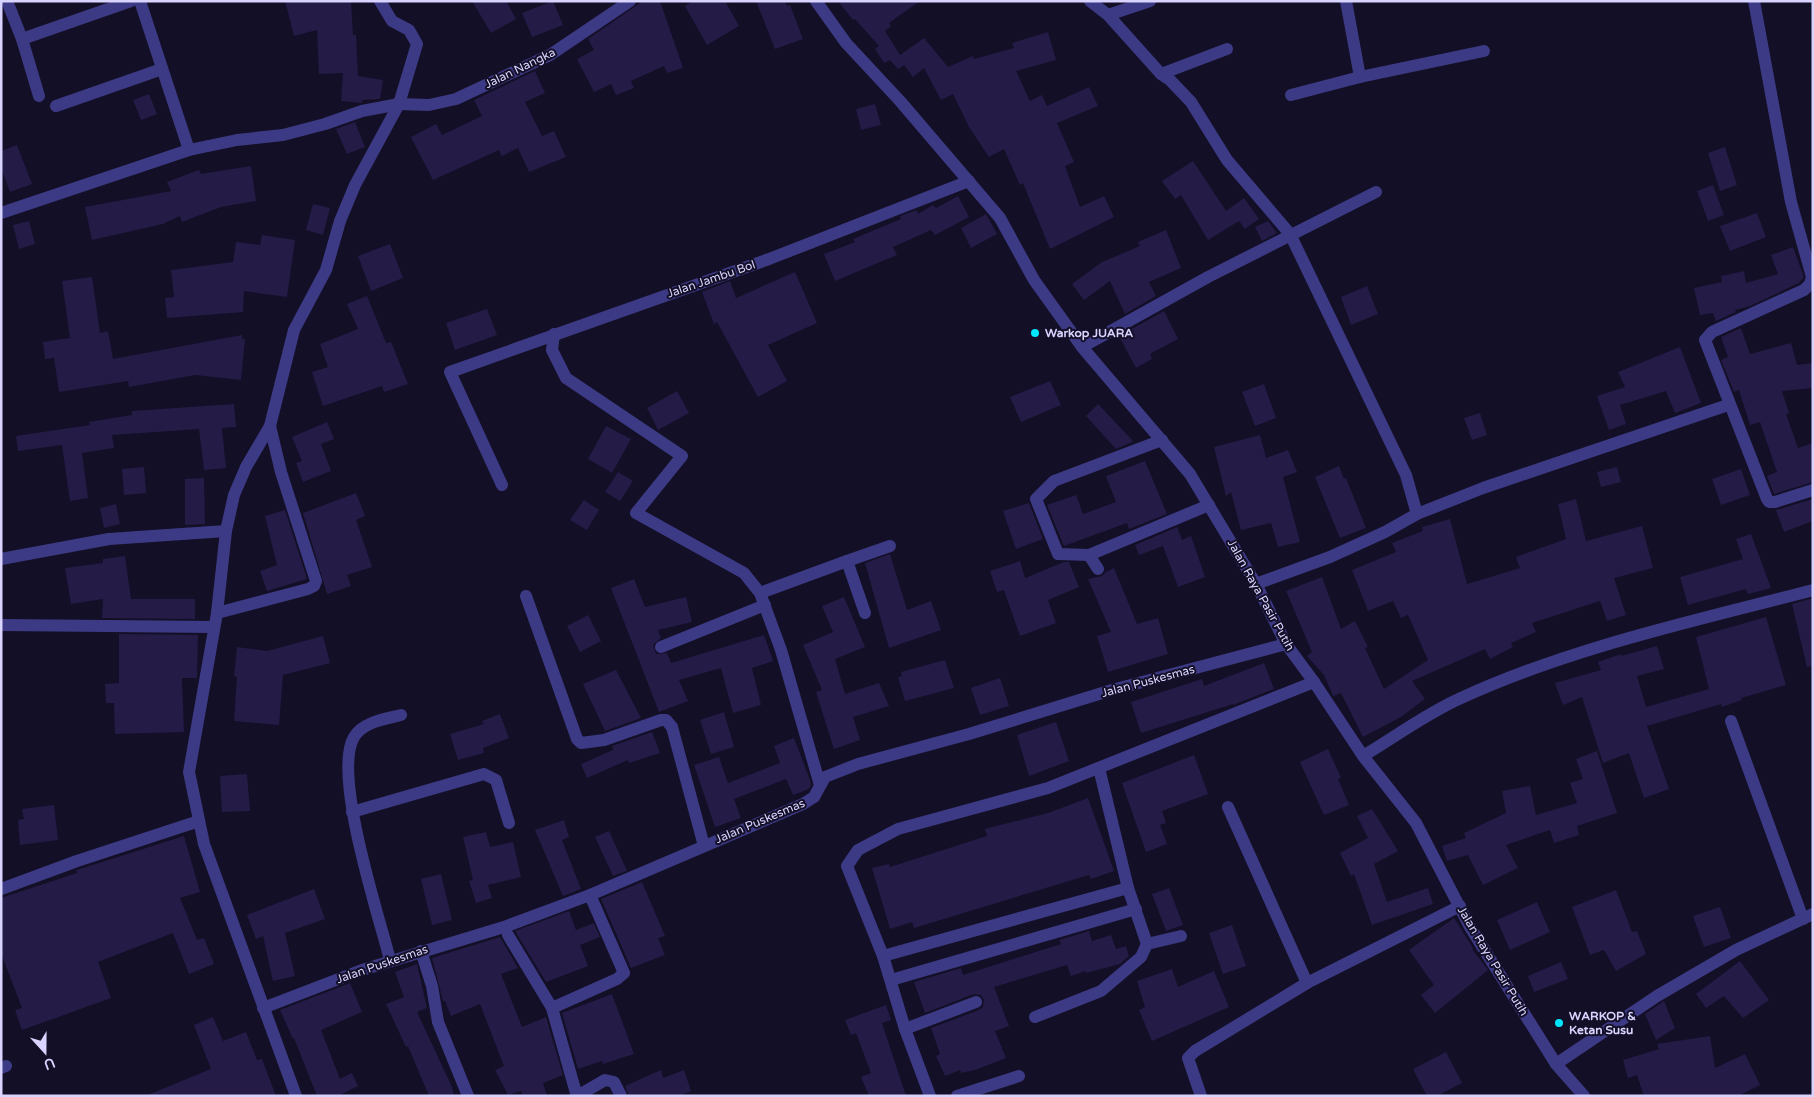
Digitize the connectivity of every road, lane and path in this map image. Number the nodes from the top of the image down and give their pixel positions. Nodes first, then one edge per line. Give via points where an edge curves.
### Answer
1 (7, 1) edge
2 (131, 1) edge
3 (140, 1) edge
4 (380, 1) edge
5 (630, 1) edge
6 (816, 1) edge
7 (1090, 1) edge
8 (1150, 1) edge
9 (1346, 1) edge
10 (1754, 1) edge
11 (1108, 15) junction
12 (22, 39) junction
13 (1227, 49) dead end
14 (1484, 51) dead end
15 (162, 69) junction
16 (1161, 74) junction
17 (1360, 77) junction
18 (1291, 95) dead end
19 (39, 96) dead end
20 (399, 104) junction
21 (56, 106) dead end
22 (189, 150) junction
23 (969, 182) junction
24 (1376, 192) dead end
25 (1, 213) edge
26 (1290, 234) junction
27 (554, 334) junction
28 (1082, 347) junction
29 (1728, 406) junction
30 (270, 426) junction
31 (1162, 440) junction
32 (502, 485) dead end
33 (1813, 490) edge
34 (1210, 505) junction
35 (1417, 514) junction
36 (226, 532) junction
37 (890, 546) dead end
38 (1089, 555) junction
39 (1, 559) edge
40 (848, 561) junction
41 (1098, 569) dead end
42 (1256, 584) junction
43 (1813, 590) edge
44 (526, 596) dead end
45 (762, 599) junction
46 (217, 613) junction
47 (865, 613) dead end
48 (1, 625) edge
49 (214, 627) junction
50 (1286, 644) junction
51 (661, 647) dead end
52 (1314, 682) junction
53 (401, 715) dead end
54 (1732, 721) dead end
55 (1363, 756) junction
56 (1099, 768) junction
57 (820, 785) junction
58 (1228, 806) dead end
59 (352, 812) junction
60 (199, 821) junction
61 (509, 823) dead end
62 (704, 846) junction
63 (1128, 888) junction
64 (1, 889) edge
65 (590, 895) junction
66 (1460, 906) junction
67 (1136, 909) junction
68 (1808, 917) edge
69 (508, 935) dead end
70 (1181, 936) dead end
71 (1147, 944) junction
72 (421, 951) junction
73 (883, 956) junction
74 (390, 960) junction
75 (891, 980) junction
76 (1307, 983) junction
77 (976, 1002) dead end
78 (262, 1008) junction
79 (552, 1008) junction
80 (1035, 1017) dead end
81 (905, 1029) junction
82 (1556, 1064) junction
83 (1019, 1076) dead end
84 (296, 1096) edge
85 (468, 1096) edge
86 (620, 1096) edge
87 (930, 1096) edge
88 (957, 1096) edge
89 (1202, 1096) edge
90 (1584, 1096) edge

1 - 12 street
2 - 12 street
3 - 15 street
4 - 20 street via 392,21 409,30 417,44
5 - 20 street, Jalan Nangka via 550,55 456,99 429,105
6 - 23 street, Jalan Raya Pasir Putih via 846,43
7 - 11 street
8 - 11 street
9 - 17 street
10 - 29 street via 1791,202 1812,277 1804,290 1706,336 1705,345
11 - 16 street
12 - 19 street
13 - 16 street
14 - 17 street
15 - 21 street
15 - 22 street
16 - 26 street via 1191,102 1227,160
17 - 18 street
20 - 22 street, Jalan Nangka via 362,111 283,135
20 - 30 street via 355,185 340,221 326,270 294,330
22 - 25 street, Jalan Nangka
23 - 27 street, Jalan Jambu Bol via 769,259
23 - 28 street, Jalan Raya Pasir Putih via 1000,218 1034,280
24 - 26 street
26 - 28 street
26 - 35 street via 1406,474
27 - 32 street, Jalan Jambu Bol via 450,372
27 - 45 street via 552,350 566,378 682,456 636,513 744,573
28 - 31 street, Jalan Raya Pasir Putih
29 - 33 street via 1769,502
29 - 35 street via 1483,488
30 - 36 street via 234,495
30 - 46 street via 281,472 316,580 308,589
31 - 34 street, Jalan Raya Pasir Putih
31 - 38 street via 1054,481 1036,499 1057,553
34 - 38 street
34 - 42 street, Jalan Raya Pasir Putih
35 - 42 street via 1330,557
36 - 39 street via 109,539
36 - 46 street
37 - 40 street
38 - 41 street
40 - 45 street
40 - 47 street
42 - 50 street, Jalan Raya Pasir Putih
43 - 55 street via 1657,631 1550,664 1459,698
44 - 62 street via 576,739 581,743 604,740 661,720 666,720 672,727
45 - 51 street
45 - 57 street via 781,650
46 - 49 street
48 - 49 street
49 - 60 street via 189,772
50 - 52 street, Jalan Raya Pasir Putih
50 - 57 street, Jalan Puskesmas via 1112,690 858,764 825,777
52 - 55 street, Jalan Raya Pasir Putih
52 - 56 street
53 - 59 street via 370,723 354,736 348,756
54 - 68 street
55 - 66 street, Jalan Raya Pasir Putih via 1416,822
56 - 63 street
56 - 73 street via 1048,788 898,829 858,850 847,866
57 - 62 street, Jalan Puskesmas via 814,797 803,804
58 - 76 street
59 - 61 street via 484,774 496,780
59 - 74 street
60 - 64 street
60 - 78 street
62 - 65 street, Jalan Puskesmas
63 - 67 street
63 - 73 street
65 - 72 street, Jalan Puskesmas via 504,927
65 - 79 street via 624,973
66 - 76 street
66 - 82 street, Jalan Raya Pasir Putih via 1470,928
67 - 71 street
67 - 75 street
68 - 82 street via 1736,950 1657,996
69 - 79 street
70 - 71 street
71 - 80 street via 1141,957 1101,991
72 - 74 street, Jalan Puskesmas
72 - 85 street via 432,986 438,1022
73 - 75 street
74 - 78 street, Jalan Puskesmas
75 - 81 street
76 - 89 street via 1191,1054 1188,1058
77 - 81 street
78 - 84 street
79 - 86 street via 576,1093 581,1094 605,1080 614,1082
81 - 87 street
82 - 90 street, Jalan Raya Pasir Putih
83 - 88 street

